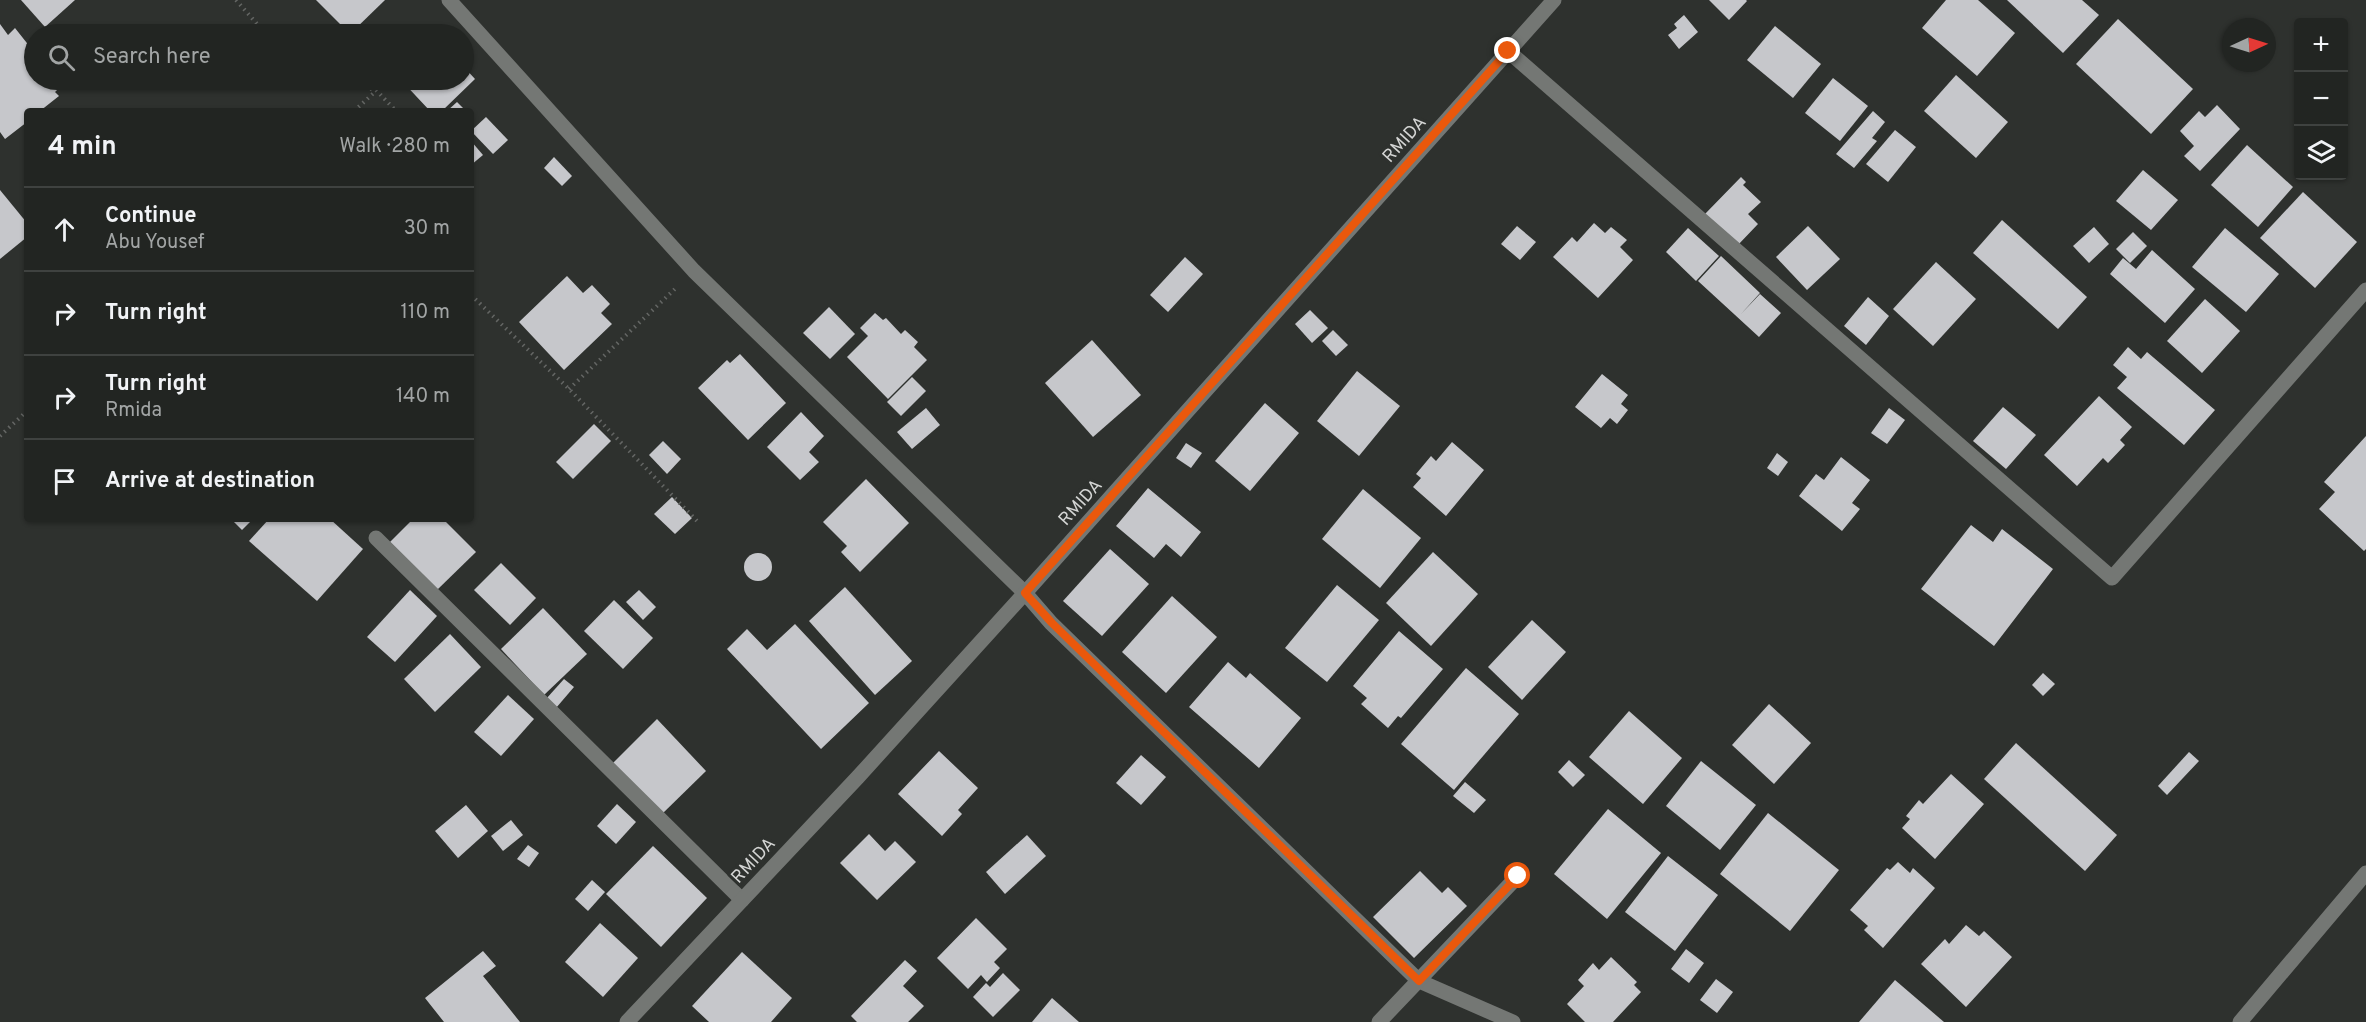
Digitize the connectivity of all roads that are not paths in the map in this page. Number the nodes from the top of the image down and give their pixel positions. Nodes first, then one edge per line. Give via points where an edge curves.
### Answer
1 (449, 0) edge
2 (1554, 0) edge
3 (471, 24) edge
4 (474, 28) edge
5 (1508, 51) junction
6 (2366, 290) edge
7 (375, 538) dead end
8 (1025, 593) junction
9 (2366, 873) edge
10 (1518, 876) dead end
11 (742, 900) junction
12 (1419, 981) junction
13 (627, 1022) edge
14 (1379, 1022) edge
15 (1513, 1022) edge
16 (2240, 1022) edge

1 - 3 street
2 - 5 street, RMIDA
4 - 8 street via 694,271
5 - 6 street via 2112,578
5 - 8 street, RMIDA
7 - 11 street
8 - 11 street, RMIDA
8 - 12 street
9 - 16 street
10 - 12 street
11 - 13 street, RMIDA
12 - 14 street
12 - 15 street

